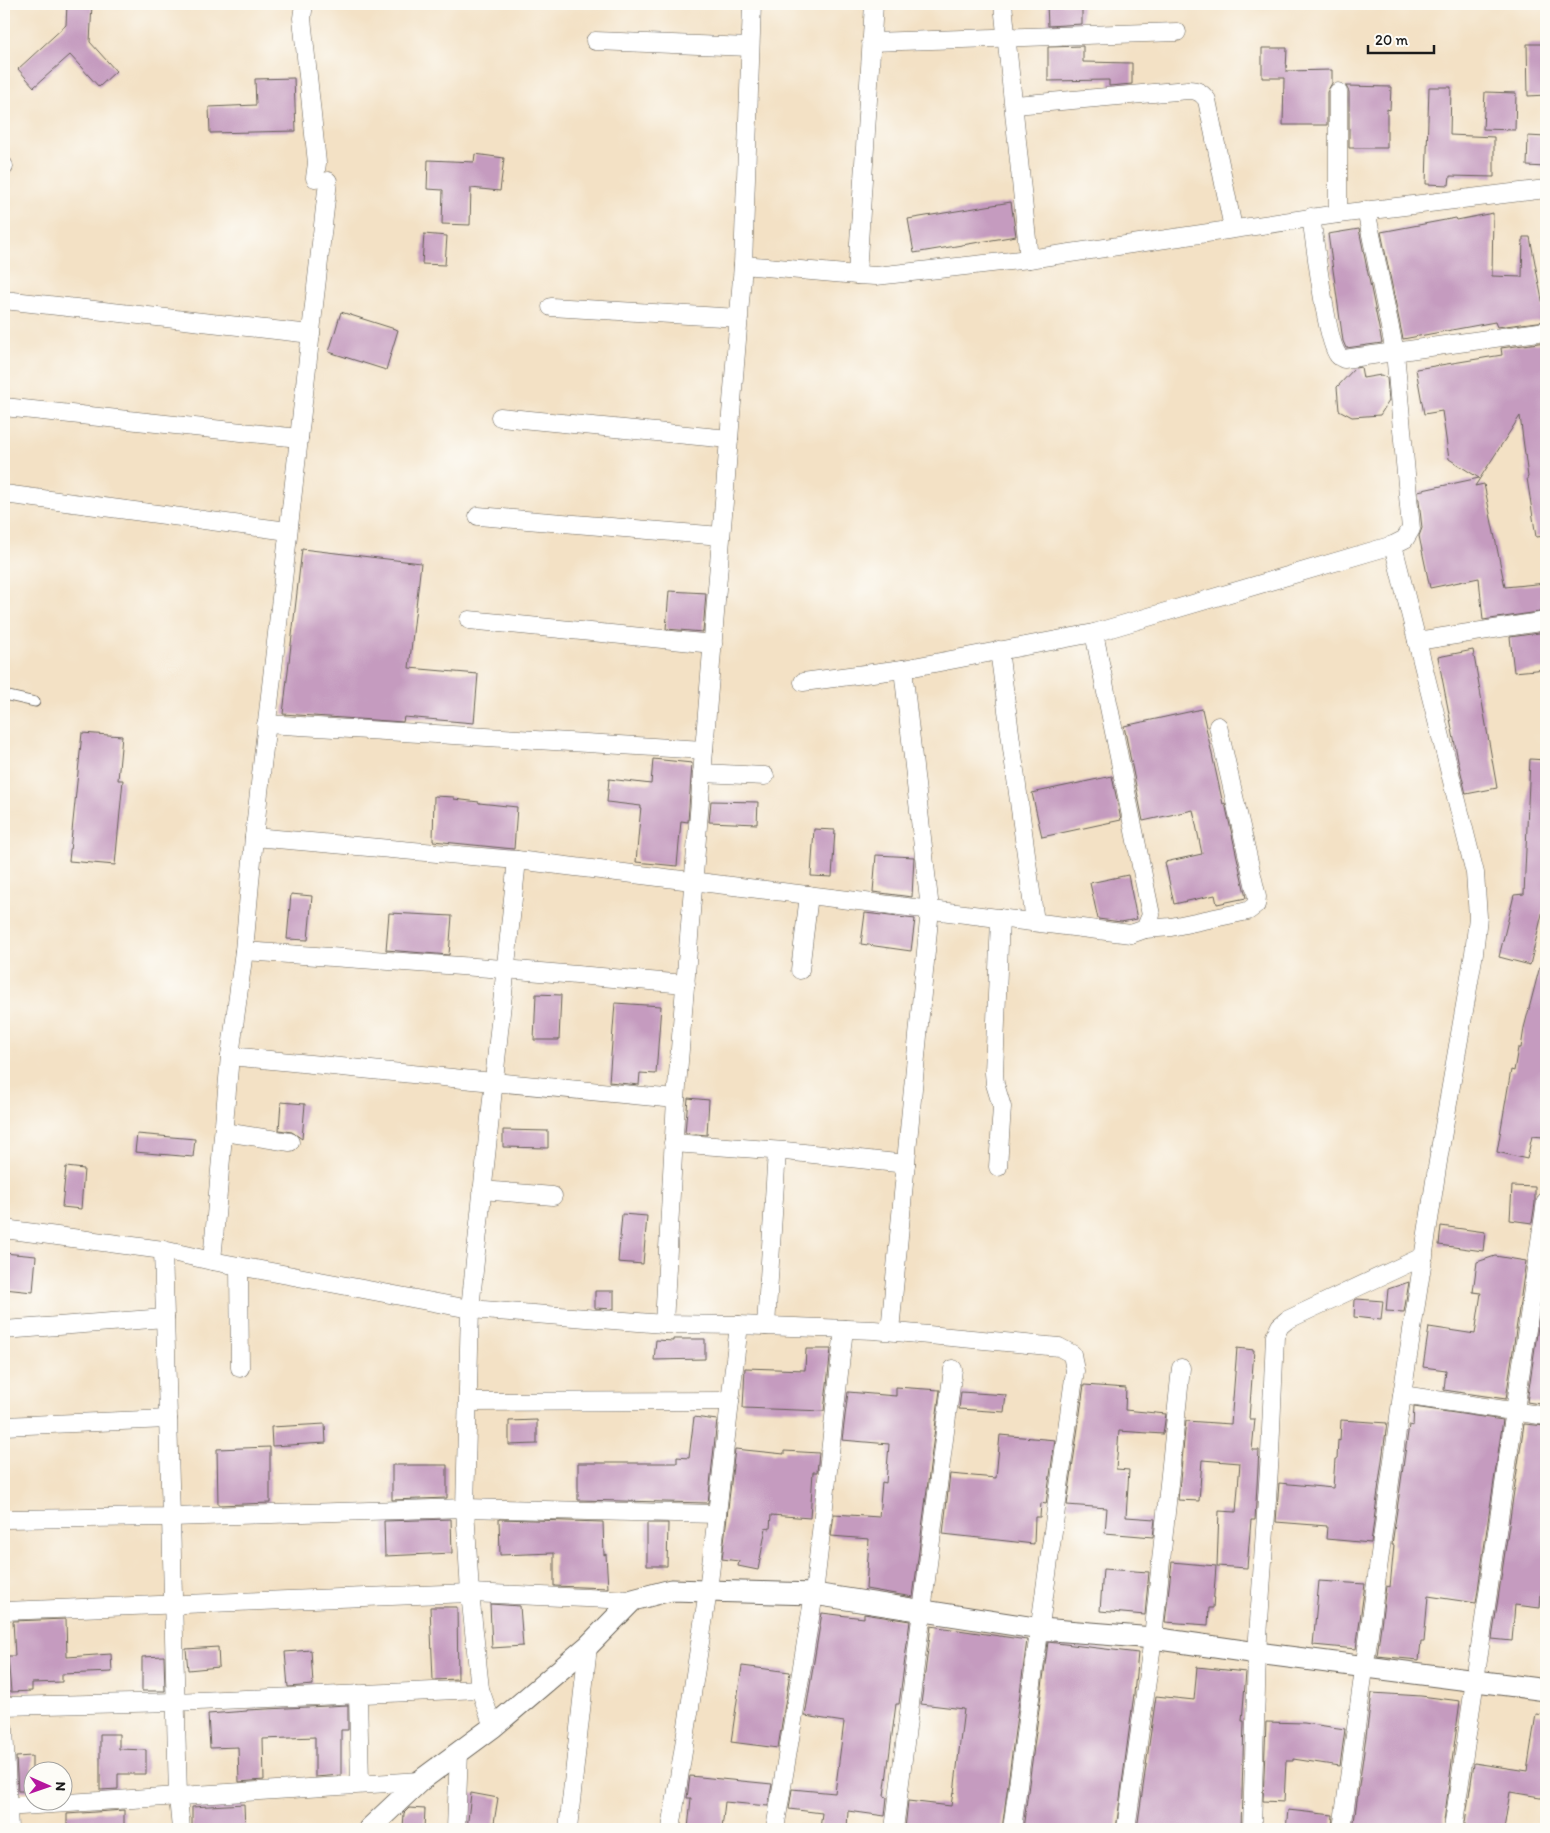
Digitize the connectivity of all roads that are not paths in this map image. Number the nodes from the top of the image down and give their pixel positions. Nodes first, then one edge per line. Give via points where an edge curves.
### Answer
1 (304, 4) edge
2 (752, 4) edge
3 (874, 4) edge
4 (1003, 4) edge
5 (1177, 32) dead end
6 (1007, 38) junction
7 (595, 41) dead end
8 (871, 42) junction
9 (750, 48) junction
10 (1338, 92) dead end
11 (1015, 105) junction
12 (1546, 189) edge
13 (1366, 210) junction
14 (1338, 214) junction
15 (1311, 217) junction
16 (1233, 228) junction
17 (1029, 259) junction
18 (743, 264) junction
19 (857, 274) junction
20 (4, 300) edge
21 (551, 307) dead end
22 (739, 318) junction
23 (1546, 331) edge
24 (312, 334) junction
25 (1395, 352) junction
26 (4, 407) edge
27 (500, 416) dead end
28 (299, 438) junction
29 (729, 439) junction
30 (4, 494) edge
31 (478, 516) dead end
32 (288, 531) junction
33 (721, 536) junction
34 (1393, 545) junction
35 (469, 620) dead end
36 (1546, 621) edge
37 (1094, 633) junction
38 (1417, 641) junction
39 (713, 644) junction
40 (1000, 650) junction
41 (903, 669) junction
42 (804, 682) dead end
43 (4, 695) edge
44 (35, 702) dead end
45 (266, 724) junction
46 (1218, 726) dead end
47 (704, 750) junction
48 (702, 773) junction
49 (765, 776) dead end
50 (254, 836) junction
51 (517, 860) junction
52 (694, 881) junction
53 (809, 895) junction
54 (930, 909) junction
55 (1000, 918) junction
56 (1035, 922) junction
57 (1145, 929) junction
58 (244, 951) junction
59 (504, 969) junction
60 (800, 970) dead end
61 (686, 984) junction
62 (230, 1056) junction
63 (493, 1082) junction
64 (676, 1099) junction
65 (224, 1132) junction
66 (290, 1142) dead end
67 (673, 1143) junction
68 (777, 1151) junction
69 (906, 1164) junction
70 (998, 1167) dead end
71 (482, 1190) junction
72 (553, 1196) dead end
73 (1546, 1201) edge
74 (4, 1229) edge
75 (163, 1250) junction
76 (1424, 1256) junction
77 (212, 1261) junction
78 (239, 1266) junction
79 (470, 1309) junction
80 (165, 1318) junction
81 (664, 1324) junction
82 (738, 1325) junction
83 (766, 1326) junction
84 (844, 1329) junction
85 (4, 1330) edge
86 (890, 1331) junction
87 (240, 1368) dead end
88 (1181, 1368) dead end
89 (952, 1369) dead end
90 (1402, 1396) junction
91 (730, 1401) junction
92 (468, 1402) junction
93 (1515, 1412) junction
94 (1546, 1416) edge
95 (168, 1419) junction
96 (4, 1426) edge
97 (465, 1508) junction
98 (717, 1514) junction
99 (171, 1517) junction
100 (4, 1519) edge
101 (708, 1591) junction
102 (470, 1593) junction
103 (814, 1594) junction
104 (633, 1600) junction
105 (174, 1603) junction
106 (4, 1611) edge
107 (920, 1611) junction
108 (1041, 1629) junction
109 (1153, 1638) junction
110 (588, 1646) junction
111 (1257, 1653) junction
112 (1365, 1666) junction
113 (1475, 1680) junction
114 (480, 1689) junction
115 (1546, 1690) edge
116 (358, 1694) junction
117 (175, 1702) junction
118 (4, 1706) edge
119 (493, 1727) junction
120 (4, 1730) edge
121 (459, 1752) junction
122 (420, 1780) junction
123 (360, 1784) junction
124 (178, 1796) junction
125 (5, 1807) edge
126 (9, 1829) edge
127 (181, 1829) edge
128 (370, 1829) edge
129 (456, 1829) edge
130 (568, 1829) edge
131 (671, 1829) edge
132 (775, 1829) edge
133 (894, 1829) edge
134 (1012, 1829) edge
135 (1126, 1829) edge
136 (1252, 1829) edge
137 (1342, 1829) edge
138 (1453, 1829) edge

1 - 24 street via 302,18 321,180
2 - 9 street
3 - 8 street
4 - 6 street
5 - 6 street
6 - 8 street
6 - 11 street
7 - 9 street
8 - 19 street
9 - 18 street
10 - 14 street
11 - 16 street via 1188,90 1202,93 1207,100
11 - 17 street
12 - 13 street
13 - 14 street
13 - 25 street
14 - 15 street
15 - 16 street
15 - 25 street via 1328,324 1338,355 1344,359
16 - 17 street
17 - 19 street via 876,276
18 - 19 street
18 - 22 street
20 - 24 street
21 - 22 street
22 - 29 street
23 - 25 street
24 - 28 street
25 - 34 street via 1411,529 1405,539
26 - 28 street
27 - 29 street
28 - 32 street
29 - 33 street
30 - 32 street
31 - 33 street
32 - 45 street
33 - 39 street
34 - 37 street
34 - 38 street
35 - 39 street
36 - 38 street
37 - 40 street
37 - 57 street via 1151,915
38 - 76 street via 1475,873 1478,917
39 - 47 street
40 - 41 street
40 - 56 street
41 - 42 street
41 - 54 street
43 - 44 lane
45 - 47 street
45 - 50 street
46 - 57 street via 1257,897 1256,905 1248,911 1171,927
47 - 48 street
48 - 49 street
48 - 52 street
50 - 51 street
50 - 58 street
51 - 52 street
51 - 59 street
52 - 53 street
52 - 61 street
53 - 54 street
53 - 60 street
54 - 55 street
54 - 69 street
55 - 56 street
55 - 70 street via 994,1073 1002,1107
56 - 57 street via 1131,934
58 - 59 street
58 - 62 street
59 - 61 street
59 - 63 street
61 - 64 street
62 - 63 street
62 - 65 street
63 - 64 street
63 - 71 street
64 - 67 street
65 - 66 street
65 - 77 street
67 - 68 street
67 - 81 street
68 - 69 street
68 - 83 street
69 - 86 street
71 - 72 street
71 - 79 street
73 - 93 street
74 - 75 street
75 - 77 street
75 - 80 street
76 - 90 street
76 - 111 street via 1287,1320 1274,1336
77 - 78 street
78 - 79 street
78 - 87 street
79 - 81 street
79 - 92 street
80 - 85 street
80 - 95 street
81 - 82 street
82 - 83 street
82 - 91 street
83 - 84 street
84 - 86 street
84 - 103 street
86 - 108 street via 1059,1347 1072,1354 1075,1371
88 - 109 street
89 - 107 street
90 - 93 street
90 - 112 street
91 - 92 street
91 - 98 street
92 - 97 street
93 - 94 street
93 - 113 street
95 - 96 street
95 - 99 street
97 - 98 street
97 - 99 street
97 - 102 street
98 - 101 street
99 - 100 street
99 - 105 street
101 - 103 street
101 - 104 street via 671,1590
101 - 131 street
102 - 104 street
102 - 105 street
102 - 114 street
103 - 107 street
103 - 132 street
104 - 110 street
105 - 106 street
105 - 117 street
107 - 108 street
107 - 133 street
108 - 109 street
108 - 134 street
109 - 111 street
109 - 135 street
110 - 119 street
110 - 130 street
111 - 112 street
111 - 136 street
112 - 113 street
112 - 137 street
113 - 115 street
113 - 138 street
114 - 116 street
114 - 119 street
116 - 117 street
116 - 123 street
117 - 118 street
117 - 124 street
119 - 121 street
120 - 125 street
121 - 122 street
121 - 129 street
122 - 123 street
122 - 128 street
123 - 124 street
124 - 125 street
124 - 127 street
125 - 126 street

